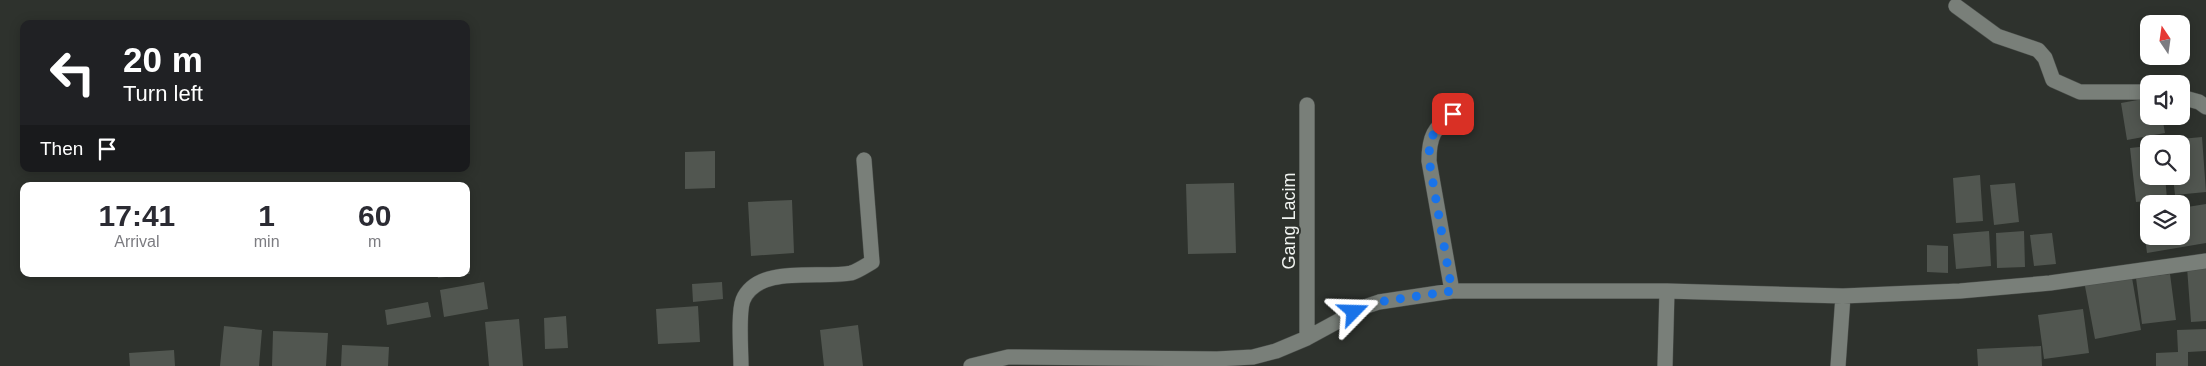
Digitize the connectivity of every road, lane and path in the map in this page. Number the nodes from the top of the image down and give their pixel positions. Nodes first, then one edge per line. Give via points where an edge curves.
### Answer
1 (1956, 6) dead end
2 (2140, 92) edge
3 (2190, 100) edge
4 (1308, 105) dead end
5 (2206, 107) edge
6 (1453, 114) dead end
7 (864, 160) dead end
8 (2206, 261) edge
9 (1452, 291) junction
10 (1667, 291) junction
11 (1843, 296) junction
12 (1307, 338) junction
13 (1085, 361) edge
14 (740, 366) edge
15 (971, 366) edge
16 (1665, 366) edge
17 (1838, 366) edge

1 - 2 street via 1998,36 2038,50 2045,58 2053,80 2080,92
3 - 5 street
4 - 12 street, Gang Lacim
6 - 9 street via 1439,124 1429,148
7 - 14 street via 872,262 851,273 778,276 751,289 744,299
8 - 11 street via 2050,283
9 - 10 street
9 - 12 street via 1378,302
10 - 11 street
10 - 16 street
11 - 17 street
12 - 13 street via 1253,357
13 - 15 street via 1008,357

